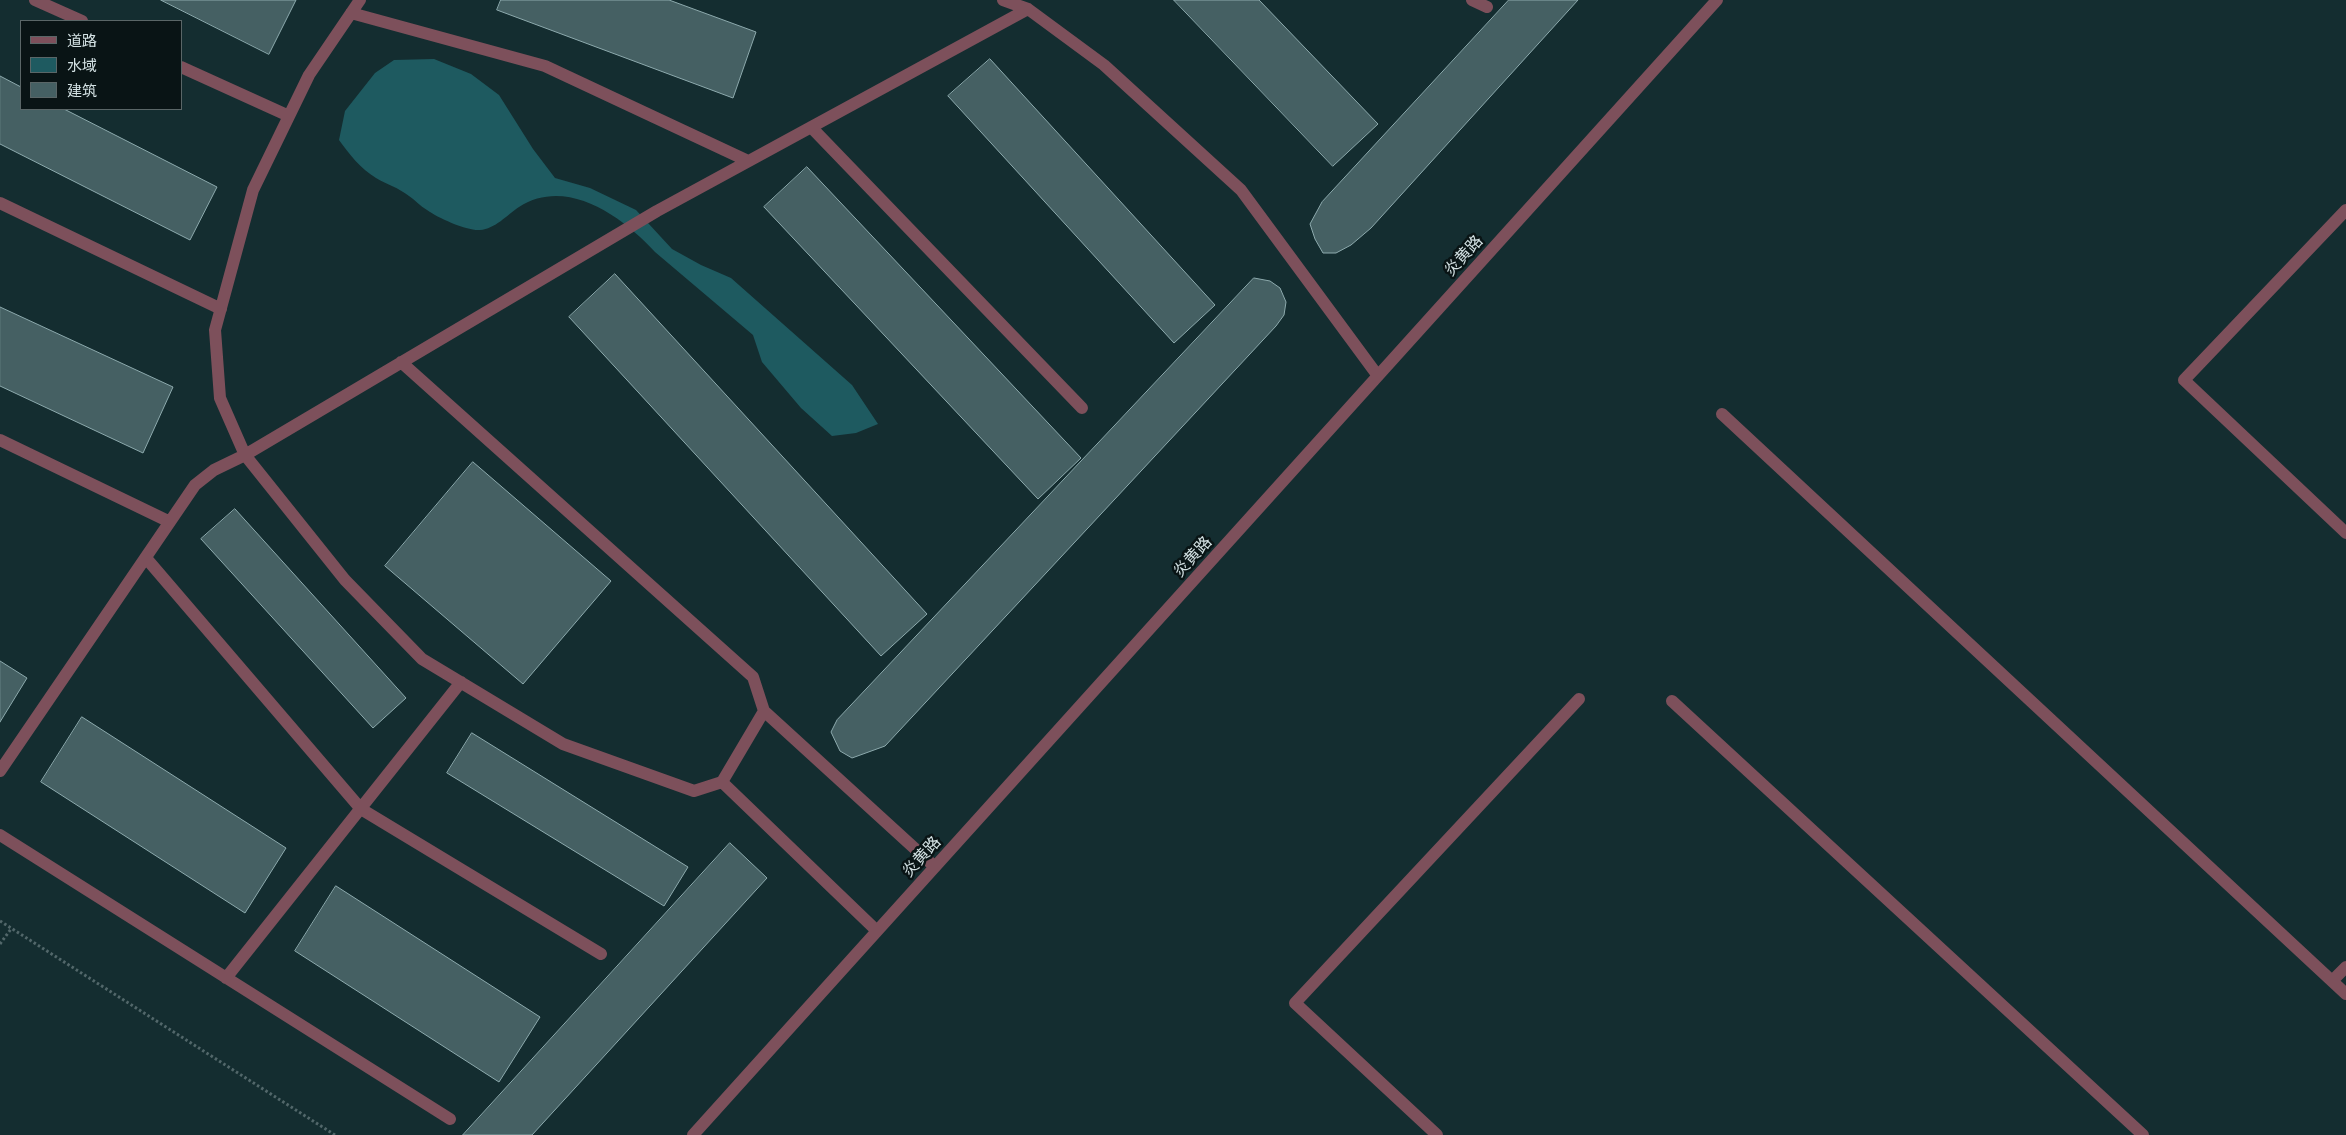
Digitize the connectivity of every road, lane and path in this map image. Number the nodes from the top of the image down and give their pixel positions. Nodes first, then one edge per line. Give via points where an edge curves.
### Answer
1 (35, 0) edge
2 (360, 0) edge
3 (1003, 0) edge
4 (1472, 0) edge
5 (1717, 0) edge
6 (1487, 7) dead end
7 (1028, 9) junction
8 (351, 13) junction
9 (80, 20) edge
10 (182, 66) edge
11 (289, 116) junction
12 (811, 127) junction
13 (748, 161) junction
14 (0, 203) edge
15 (2346, 210) edge
16 (221, 309) junction
17 (402, 362) junction
18 (1378, 376) junction
19 (1082, 408) dead end
20 (1722, 414) dead end
21 (0, 440) edge
22 (245, 455) junction
23 (170, 522) junction
24 (2346, 533) edge
25 (146, 558) junction
26 (461, 682) junction
27 (1579, 699) dead end
28 (1672, 702) dead end
29 (764, 711) junction
30 (0, 771) edge
31 (722, 782) junction
32 (360, 809) junction
33 (0, 835) edge
34 (934, 867) junction
35 (0, 922) edge
36 (11, 929) junction
37 (878, 931) junction
38 (0, 944) edge
39 (601, 954) dead end
40 (2346, 967) edge
41 (226, 978) junction
42 (2332, 981) junction
43 (2346, 994) edge
44 (450, 1119) dead end
45 (335, 1135) edge
46 (693, 1135) edge
47 (1437, 1135) edge
48 (2143, 1135) edge

1 - 9 street
2 - 8 street
3 - 7 street
4 - 6 street
5 - 18 street, 炎黄路
7 - 12 street
7 - 18 street via 1104,65 1240,190
8 - 11 street via 309,75
8 - 13 street via 545,66
10 - 11 street
11 - 16 street via 253,190
12 - 13 street
12 - 19 street
13 - 17 street
14 - 16 street
15 - 24 street via 2184,380
16 - 22 street via 215,330 220,398
17 - 22 street
17 - 29 street via 754,677
18 - 34 street, 炎黄路
20 - 42 street
21 - 23 street
22 - 23 street via 214,470 196,485
22 - 26 street via 345,580 422,659
23 - 25 street
25 - 30 street
25 - 32 street
26 - 31 street via 563,744 694,792
26 - 32 street
27 - 47 street via 1295,1003
28 - 48 street
29 - 31 street
29 - 34 street
31 - 37 street
32 - 39 street
32 - 41 street
33 - 41 street
34 - 37 street, 炎黄路
35 - 36 path
36 - 38 path
36 - 45 path
37 - 46 street, 炎黄路
40 - 42 street
41 - 44 street
42 - 43 street

